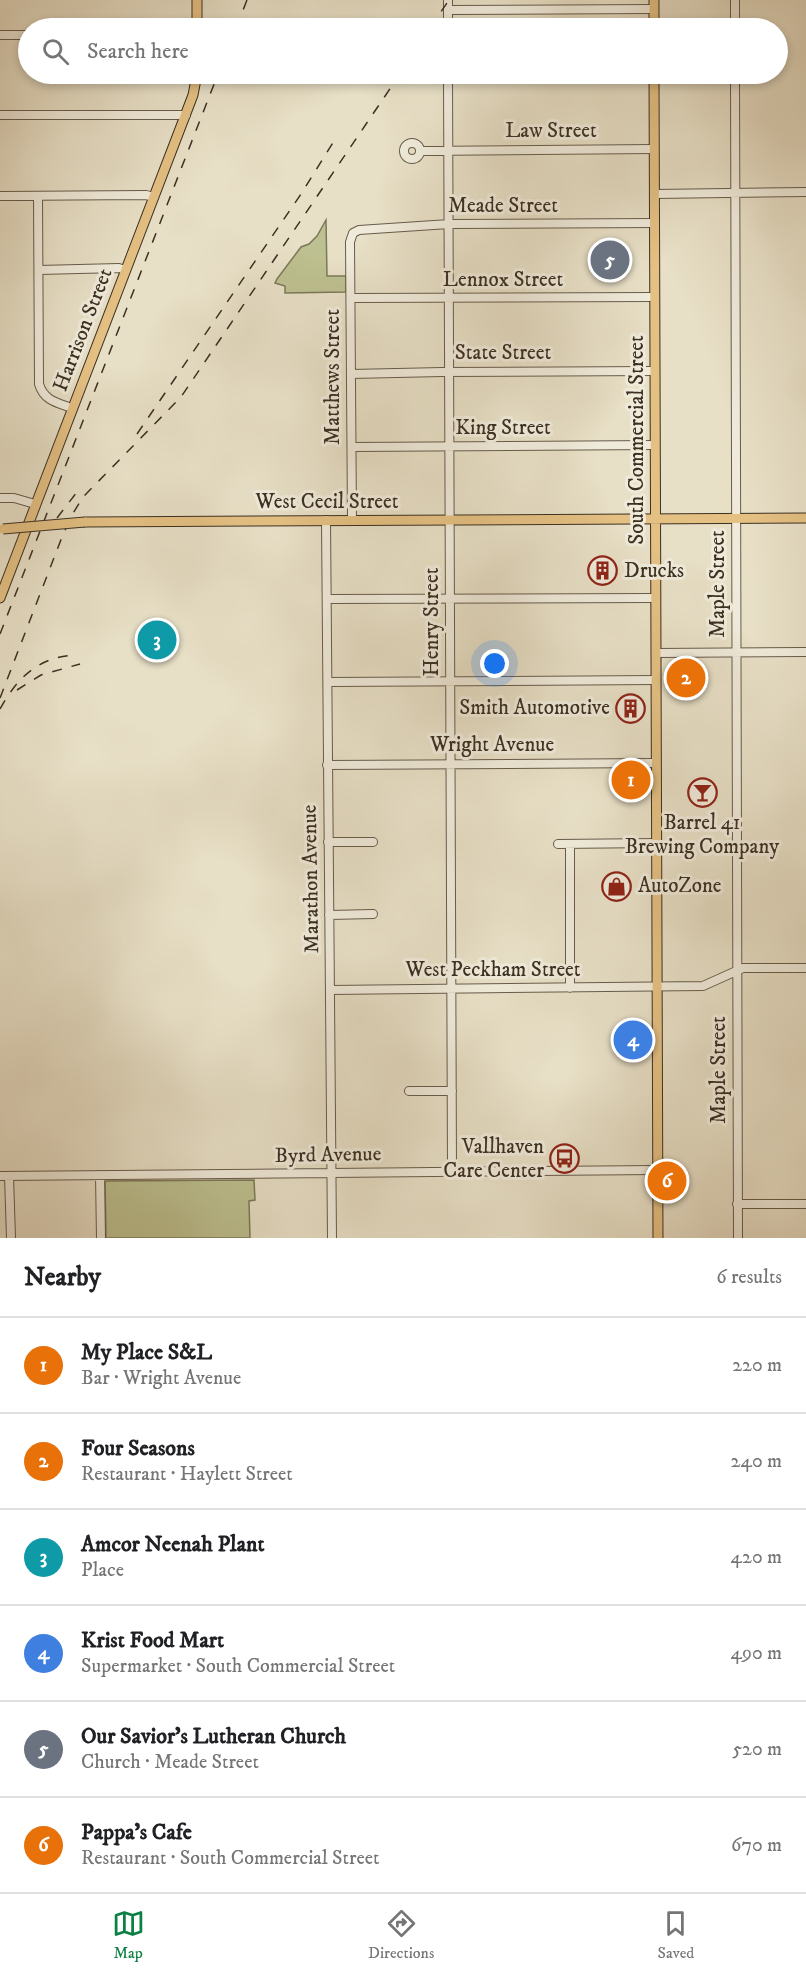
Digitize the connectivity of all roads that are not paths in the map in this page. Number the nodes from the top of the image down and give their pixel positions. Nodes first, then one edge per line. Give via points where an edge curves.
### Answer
1 (197, 0) edge
2 (448, 0) edge
3 (735, 0) edge
4 (654, 4) edge
5 (448, 10) junction
6 (197, 18) edge
7 (448, 18) edge
8 (735, 18) edge
9 (0, 35) edge
10 (18, 35) edge
11 (195, 84) edge
12 (448, 84) edge
13 (654, 84) edge
14 (735, 84) edge
15 (0, 115) edge
16 (186, 115) junction
17 (654, 149) junction
18 (448, 150) junction
19 (420, 151) dead end
20 (806, 192) edge
21 (735, 193) junction
22 (654, 194) junction
23 (0, 196) edge
24 (38, 196) junction
25 (154, 197) junction
26 (655, 223) junction
27 (449, 224) junction
28 (353, 233) joint
29 (39, 270) junction
30 (126, 270) junction
31 (655, 297) junction
32 (351, 298) junction
33 (449, 298) junction
34 (655, 371) junction
35 (449, 372) junction
36 (351, 374) junction
37 (72, 408) junction
38 (655, 445) junction
39 (450, 446) junction
40 (352, 447) junction
41 (0, 498) edge
42 (35, 504) junction
43 (806, 518) edge
44 (449, 519) junction
45 (656, 519) junction
46 (735, 519) junction
47 (326, 520) junction
48 (352, 520) junction
49 (2, 530) edge
50 (1, 594) edge
51 (450, 598) junction
52 (656, 598) junction
53 (327, 599) junction
54 (736, 652) junction
55 (806, 652) edge
56 (656, 653) junction
57 (656, 680) junction
58 (450, 681) junction
59 (328, 682) junction
60 (656, 763) junction
61 (450, 764) junction
62 (327, 765) junction
63 (328, 842) junction
64 (373, 842) dead end
65 (656, 843) junction
66 (558, 844) dead end
67 (570, 844) junction
68 (329, 915) junction
69 (373, 915) dead end
70 (806, 968) edge
71 (737, 970) junction
72 (657, 987) junction
73 (452, 988) junction
74 (570, 988) junction
75 (330, 990) junction
76 (409, 1090) dead end
77 (452, 1090) junction
78 (657, 1170) junction
79 (452, 1171) junction
80 (331, 1173) junction
81 (100, 1175) junction
82 (0, 1176) edge
83 (9, 1176) junction
84 (737, 1204) junction
85 (806, 1204) edge
86 (10, 1238) edge
87 (101, 1238) edge
88 (332, 1238) edge
89 (658, 1238) edge
90 (738, 1238) edge

1 - 6 main road
2 - 5 street
3 - 8 street
4 - 5 street
5 - 7 street
9 - 10 street
11 - 16 main road, Harrison Street
12 - 18 street, Henry Street
13 - 17 main road, South Commercial Street
14 - 21 street, Maple Street
15 - 16 street
16 - 25 main road, Harrison Street
17 - 18 street, Law Street
17 - 22 main road, South Commercial Street
18 - 19 street, Law Street
18 - 27 street, Henry Street
20 - 21 street
21 - 22 street
21 - 46 street, Maple Street
22 - 26 main road, South Commercial Street
23 - 24 street
24 - 25 street
24 - 29 street
25 - 30 main road, Harrison Street
26 - 27 street, Meade Street
26 - 31 main road, South Commercial Street
27 - 28 street, Meade Street
27 - 33 street, Henry Street
28 - 32 street, Matthews Street
29 - 30 street
29 - 37 street via 40,388 48,399
30 - 37 main road, Harrison Street
31 - 33 street, Lennox Street
31 - 34 main road, South Commercial Street
32 - 33 street, Lennox Street
32 - 36 street, Matthews Street
33 - 35 street, Henry Street
34 - 35 street, State Street
34 - 38 main road, South Commercial Street
35 - 36 street, State Street
35 - 39 street, Henry Street
36 - 40 street, Matthews Street
37 - 42 main road, Harrison Street
38 - 39 street, King Street
38 - 45 main road, South Commercial Street
39 - 40 street, King Street
39 - 44 street, Henry Street
40 - 48 street, Matthews Street
41 - 42 street
42 - 50 main road, Harrison Street
43 - 46 main road, West Cecil Street
44 - 45 main road, West Cecil Street
44 - 48 main road, West Cecil Street
44 - 51 street, Henry Street
45 - 46 main road, West Cecil Street
45 - 52 main road, South Commercial Street
46 - 54 street, Maple Street
47 - 48 main road, West Cecil Street
47 - 49 main road, West Cecil Street, bridge via 85,522
47 - 53 street, Marathon Avenue
51 - 52 street
51 - 53 street
51 - 58 street, Henry Street
52 - 56 main road, South Commercial Street
53 - 59 street, Marathon Avenue
54 - 55 street
54 - 56 street
54 - 71 street, Maple Street
56 - 57 main road, South Commercial Street
57 - 58 street
57 - 60 main road, South Commercial Street
58 - 59 street
58 - 61 street, Henry Street
59 - 62 street, Marathon Avenue
60 - 61 street, Wright Avenue
60 - 65 main road, South Commercial Street
61 - 62 street, Wright Avenue
61 - 73 street, Henry Street
62 - 63 street, Marathon Avenue
63 - 64 street
63 - 68 street, Marathon Avenue
65 - 67 street
65 - 72 main road, South Commercial Street
66 - 67 street
67 - 74 street
68 - 69 street
68 - 75 street, Marathon Avenue
70 - 71 street
71 - 72 street, West Peckham Street via 703,986
71 - 84 street, Maple Street
72 - 74 street, West Peckham Street
72 - 78 main road, South Commercial Street
73 - 74 street, West Peckham Street
73 - 75 street, West Peckham Street
73 - 77 street, Henry Street
75 - 80 street, Marathon Avenue
76 - 77 street
77 - 79 street, Henry Street
78 - 79 street, Byrd Avenue
78 - 89 main road, South Commercial Street
79 - 80 street, Byrd Avenue
80 - 81 street, Byrd Avenue
80 - 88 street, Marathon Avenue
81 - 83 street, Byrd Avenue
81 - 87 street
82 - 83 street, Byrd Avenue
83 - 86 street
84 - 85 street
84 - 90 street, Maple Street

